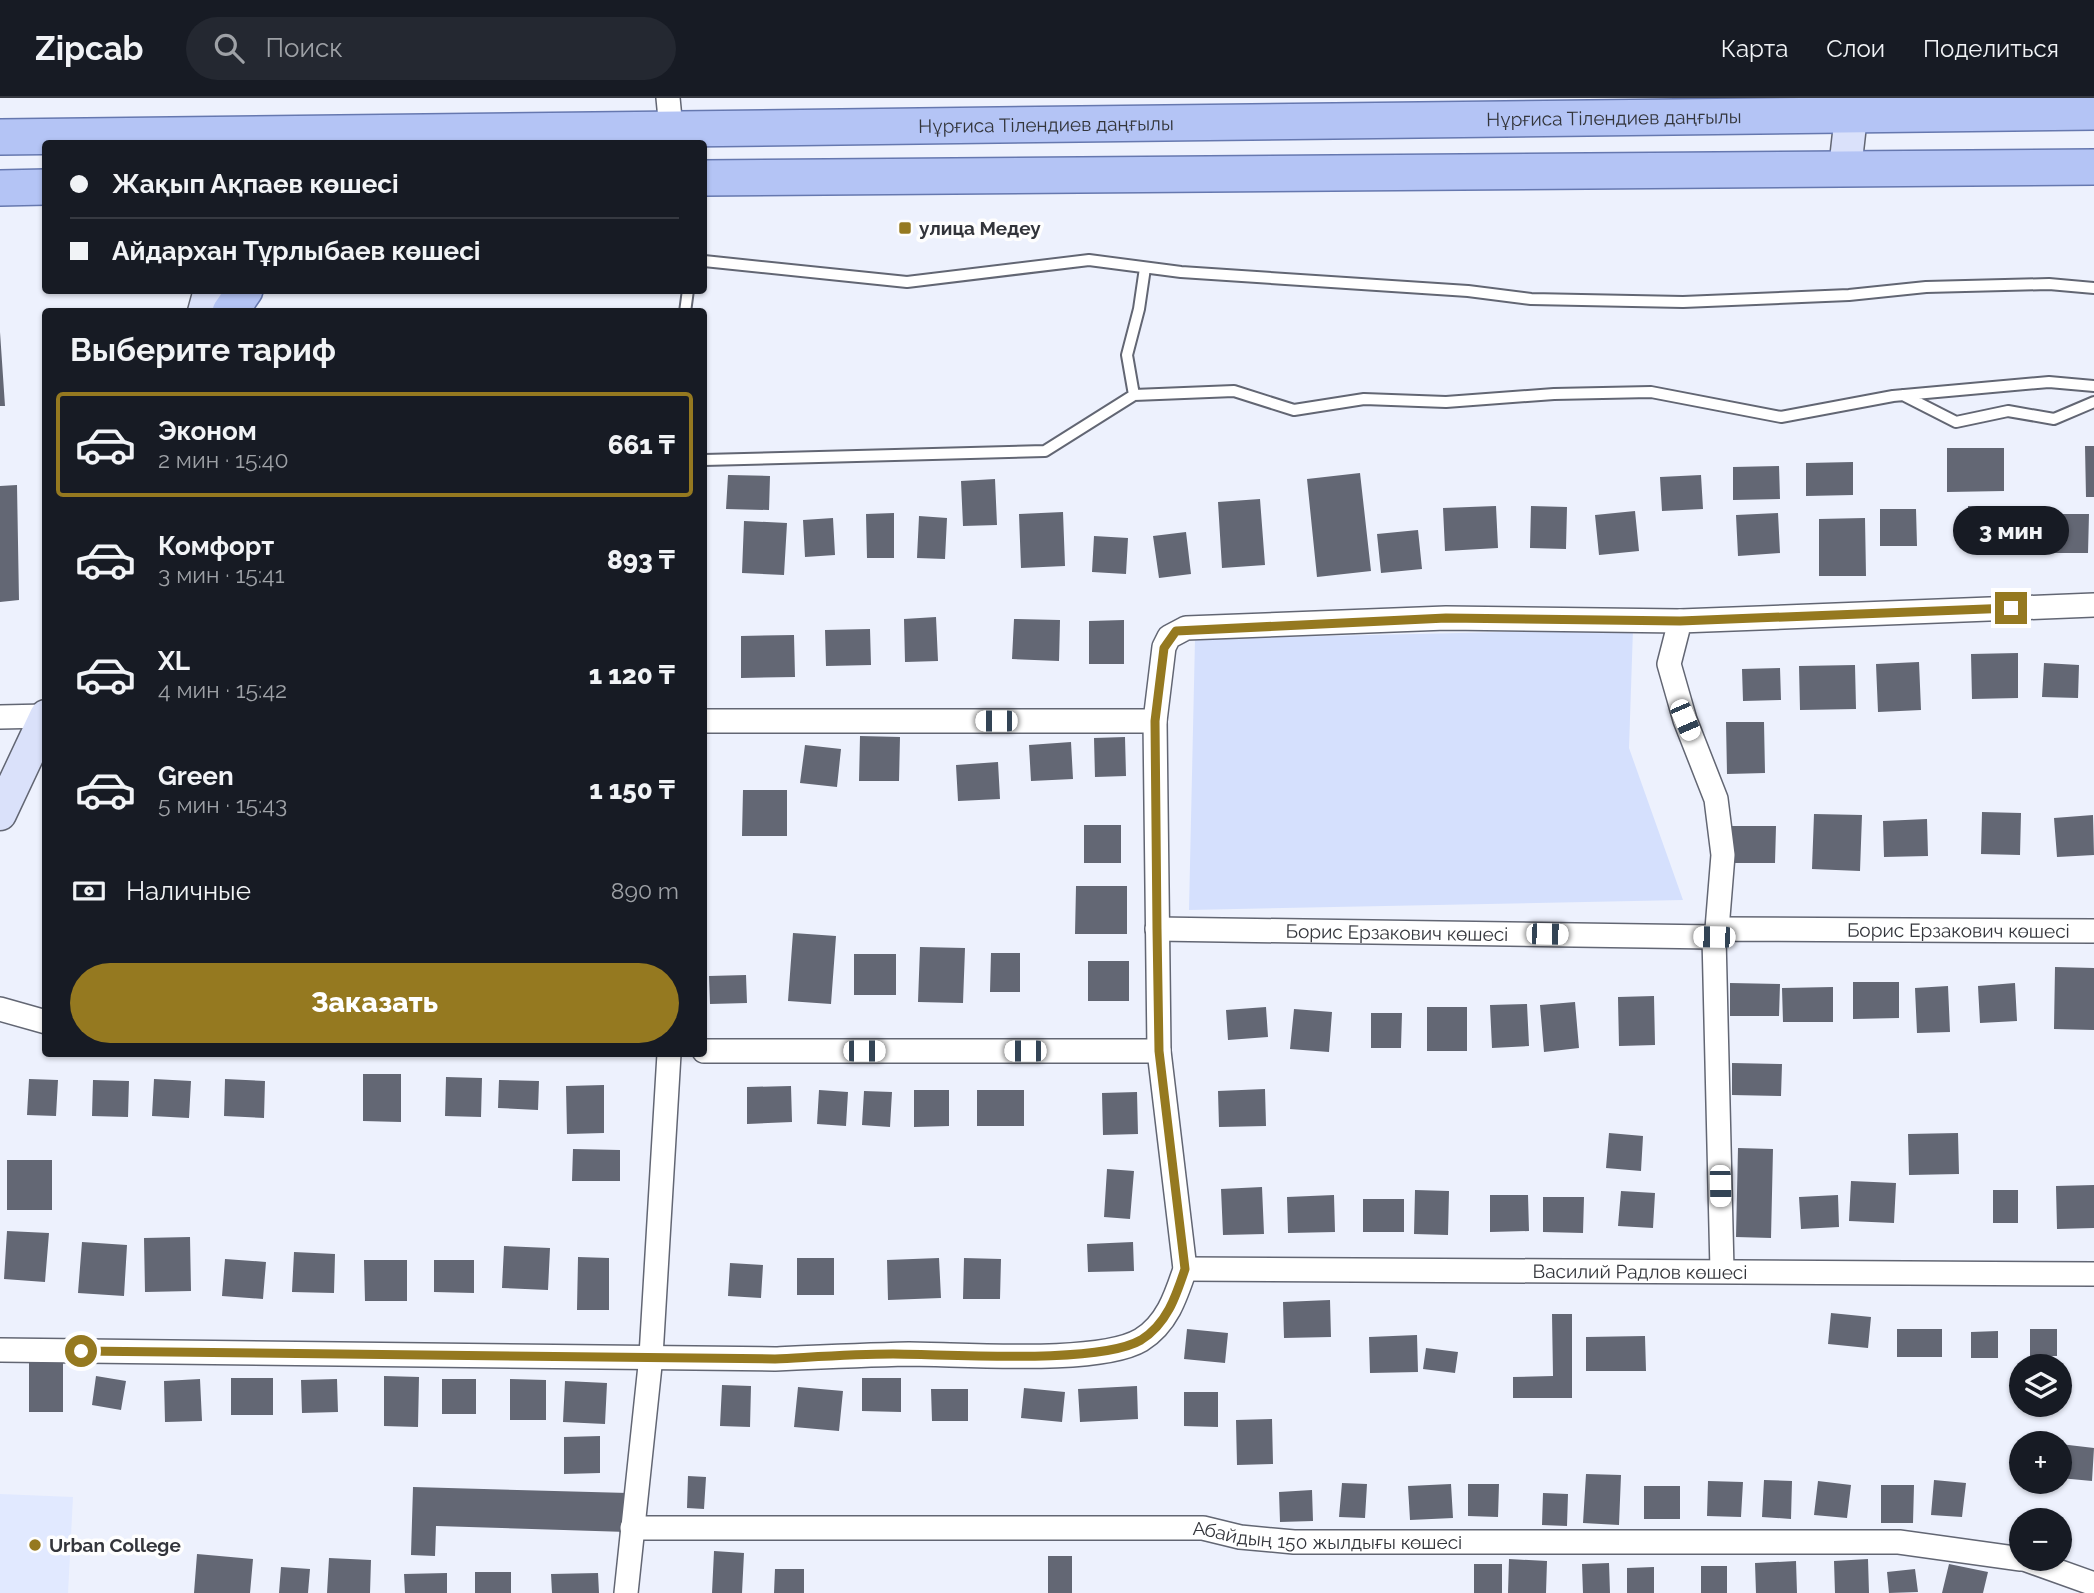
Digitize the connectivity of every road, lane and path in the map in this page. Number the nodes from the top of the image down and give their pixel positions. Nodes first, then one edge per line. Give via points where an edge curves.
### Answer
1 (1852, 106) edge
2 (1541, 108) edge
3 (2094, 112) edge
4 (672, 123) edge
5 (0, 137) edge
6 (2094, 167) edge
7 (1845, 169) junction
8 (707, 178) edge
9 (42, 187) edge
10 (0, 188) edge
11 (707, 261) edge
12 (1145, 268) junction
13 (2094, 288) edge
14 (2094, 386) edge
15 (1134, 395) junction
16 (1903, 395) junction
17 (2094, 401) edge
18 (707, 460) edge
19 (2094, 605) edge
20 (1680, 621) junction
21 (2, 714) edge
22 (42, 716) edge
23 (1155, 721) junction
24 (707, 722) edge
25 (42, 725) edge
26 (0, 814) edge
27 (1157, 929) junction
28 (2094, 931) edge
29 (1716, 933) junction
30 (0, 1009) edge
31 (42, 1021) edge
32 (707, 1051) edge
33 (1159, 1051) junction
34 (669, 1057) edge
35 (1185, 1269) junction
36 (1722, 1270) junction
37 (2094, 1274) edge
38 (0, 1350) edge
39 (652, 1356) junction
40 (632, 1528) junction
41 (2009, 1557) edge
42 (2057, 1571) edge
43 (2094, 1584) edge
44 (626, 1593) edge

1 - 2 main road, Нұрғиса Тілендиев даңғылы
1 - 3 main road, Нұрғиса Тілендиев даңғылы
1 - 7 street
2 - 4 main road, Нұрғиса Тілендиев даңғылы
4 - 5 main road, Нұрғиса Тілендиев даңғылы
6 - 7 main road
7 - 8 main road
9 - 10 main road
11 - 12 lane via 907,282 1089,260
12 - 13 lane via 1531,299 1683,302 1926,287 2049,284
12 - 15 lane via 1127,355
14 - 16 lane via 2049,383
15 - 16 lane via 1234,391 1294,410 1364,399 1446,402 1651,392 1781,417
15 - 18 lane via 1045,451
16 - 17 lane via 1956,422 2008,411 2054,419
19 - 20 street
20 - 23 street via 1446,618 1186,628 1169,637 1164,648
20 - 29 street via 1670,664 1685,720 1716,799 1723,855
21 - 22 street
23 - 24 street
23 - 27 street
25 - 26 street
27 - 29 street, Борис Ерзакович көшесі
27 - 33 street
28 - 29 street, Борис Ерзакович көшесі
29 - 36 street
30 - 31 street
32 - 33 street
33 - 35 street
34 - 39 street
35 - 36 street, Василий Радлов көшесі
35 - 39 street via 1175,1301 1161,1322 1141,1339 1114,1351 775,1359
36 - 37 street, Василий Радлов көшесі
38 - 39 street
39 - 40 street
40 - 41 street, Абайдың 150 жылдығы көшесі via 1191,1528 1294,1542 1899,1542
40 - 44 street
42 - 43 street, Абайдың 150 жылдығы көшесі

